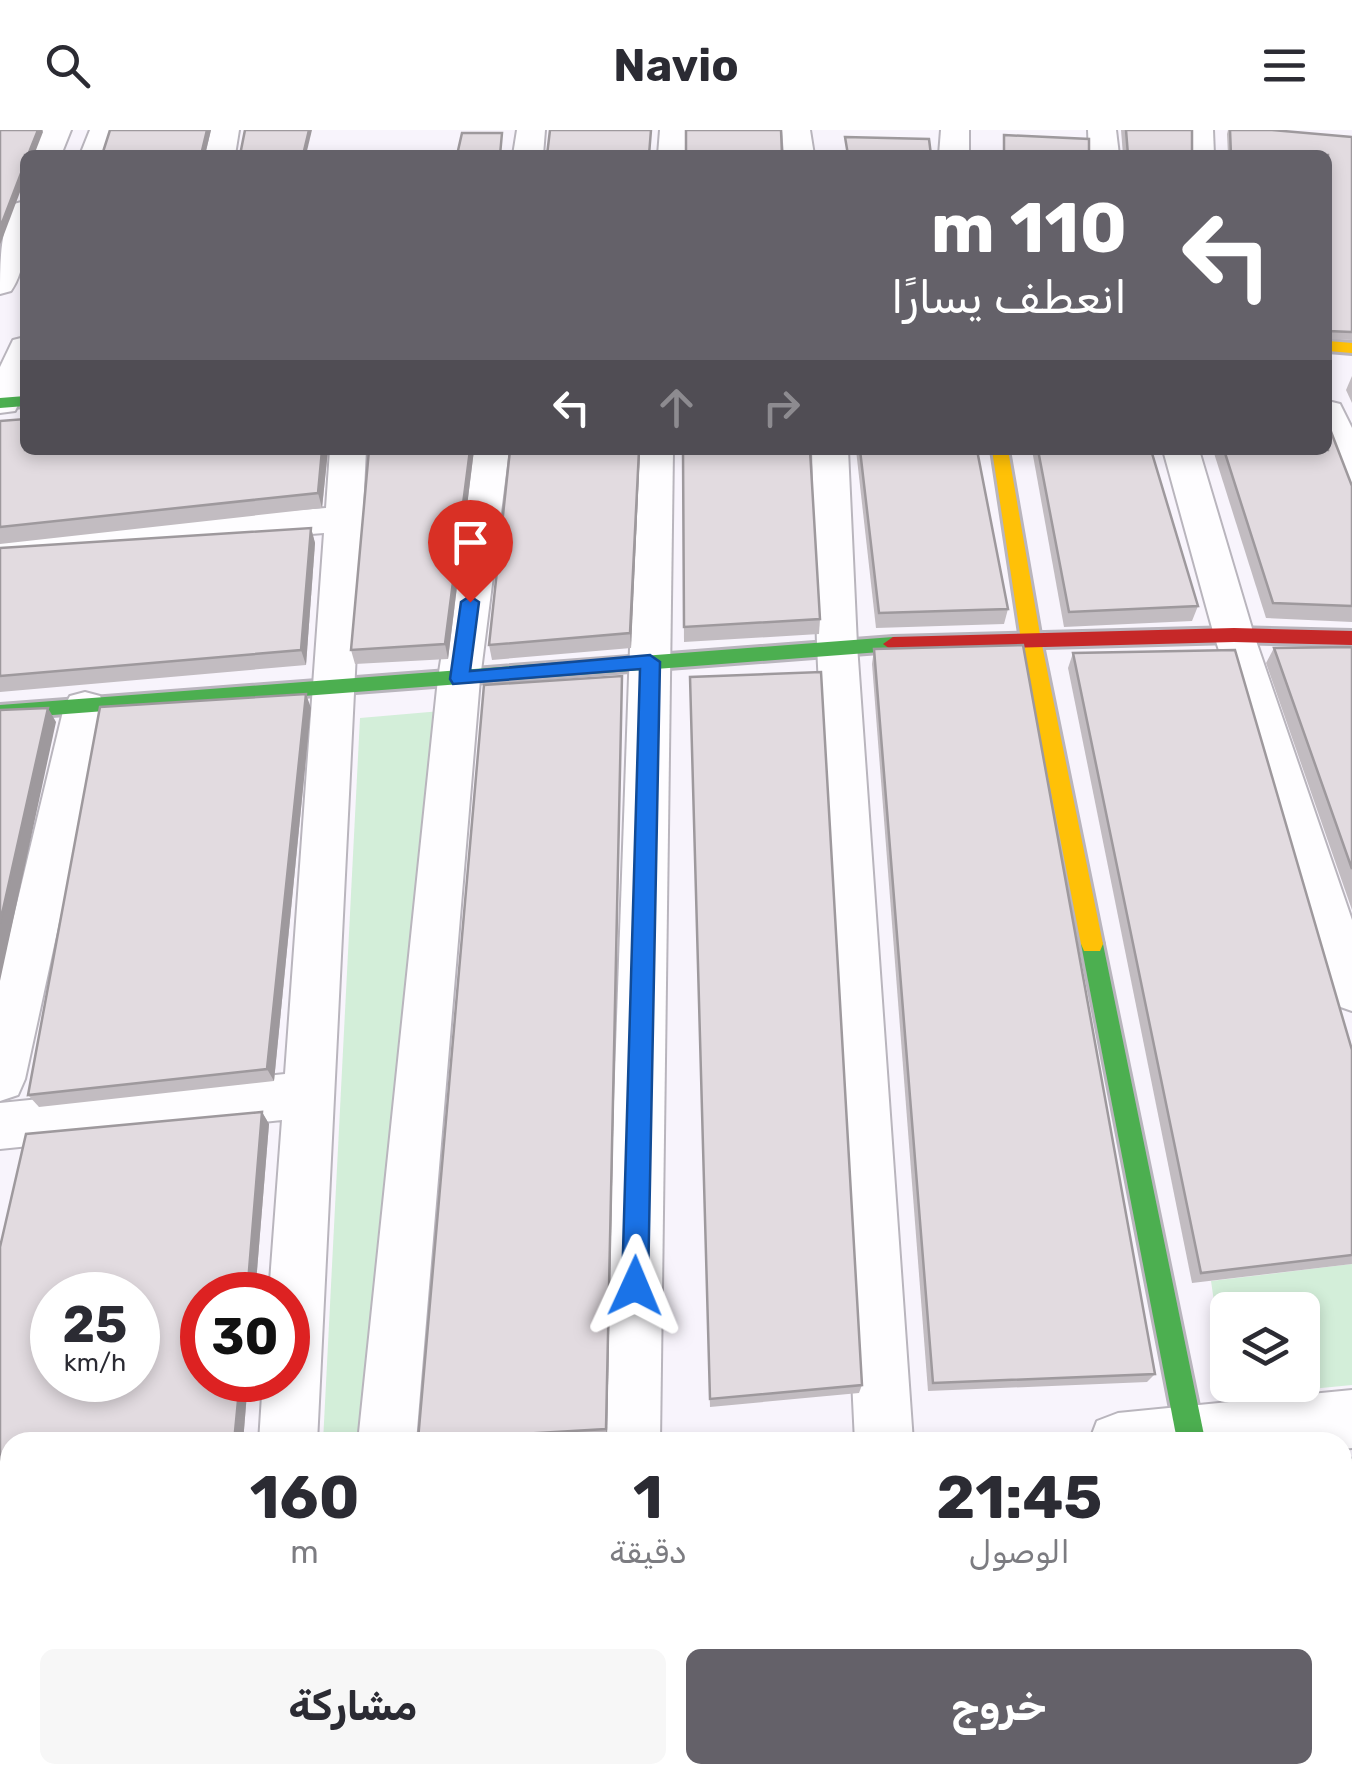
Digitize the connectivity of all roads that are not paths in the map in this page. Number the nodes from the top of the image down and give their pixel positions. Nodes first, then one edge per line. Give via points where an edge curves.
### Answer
1 (20, 225) edge
2 (0, 284) edge
3 (20, 364) edge
4 (9, 402) edge
5 (1332, 422) edge
6 (348, 455) edge
7 (491, 455) edge
8 (656, 455) edge
9 (830, 455) edge
10 (1001, 455) edge
11 (1182, 455) edge
12 (1352, 473) edge
13 (342, 520) junction
14 (0, 546) edge
15 (1234, 635) junction
16 (1352, 638) edge
17 (1032, 640) junction
18 (837, 644) junction
19 (650, 662) junction
20 (460, 679) junction
21 (336, 688) junction
22 (85, 707) junction
23 (0, 712) edge
24 (1352, 990) edge
25 (0, 1079) edge
26 (309, 1094) junction
27 (0, 1126) edge
28 (1334, 1428) edge
29 (289, 1432) edge
30 (388, 1432) edge
31 (632, 1432) edge
32 (883, 1432) edge
33 (1189, 1432) edge
34 (1262, 1432) edge

1 - 2 street
3 - 4 street
5 - 12 street
6 - 13 street
7 - 20 street
8 - 19 street
9 - 18 street
10 - 17 street
11 - 15 street
13 - 14 street
13 - 21 street
15 - 16 street
15 - 17 street
15 - 24 street
17 - 18 street
17 - 33 street
18 - 19 street
18 - 32 street
19 - 20 street
19 - 31 street
20 - 21 street
20 - 30 street
21 - 22 street
21 - 26 street
22 - 23 street
22 - 25 street
26 - 27 street
26 - 29 street
28 - 34 street

